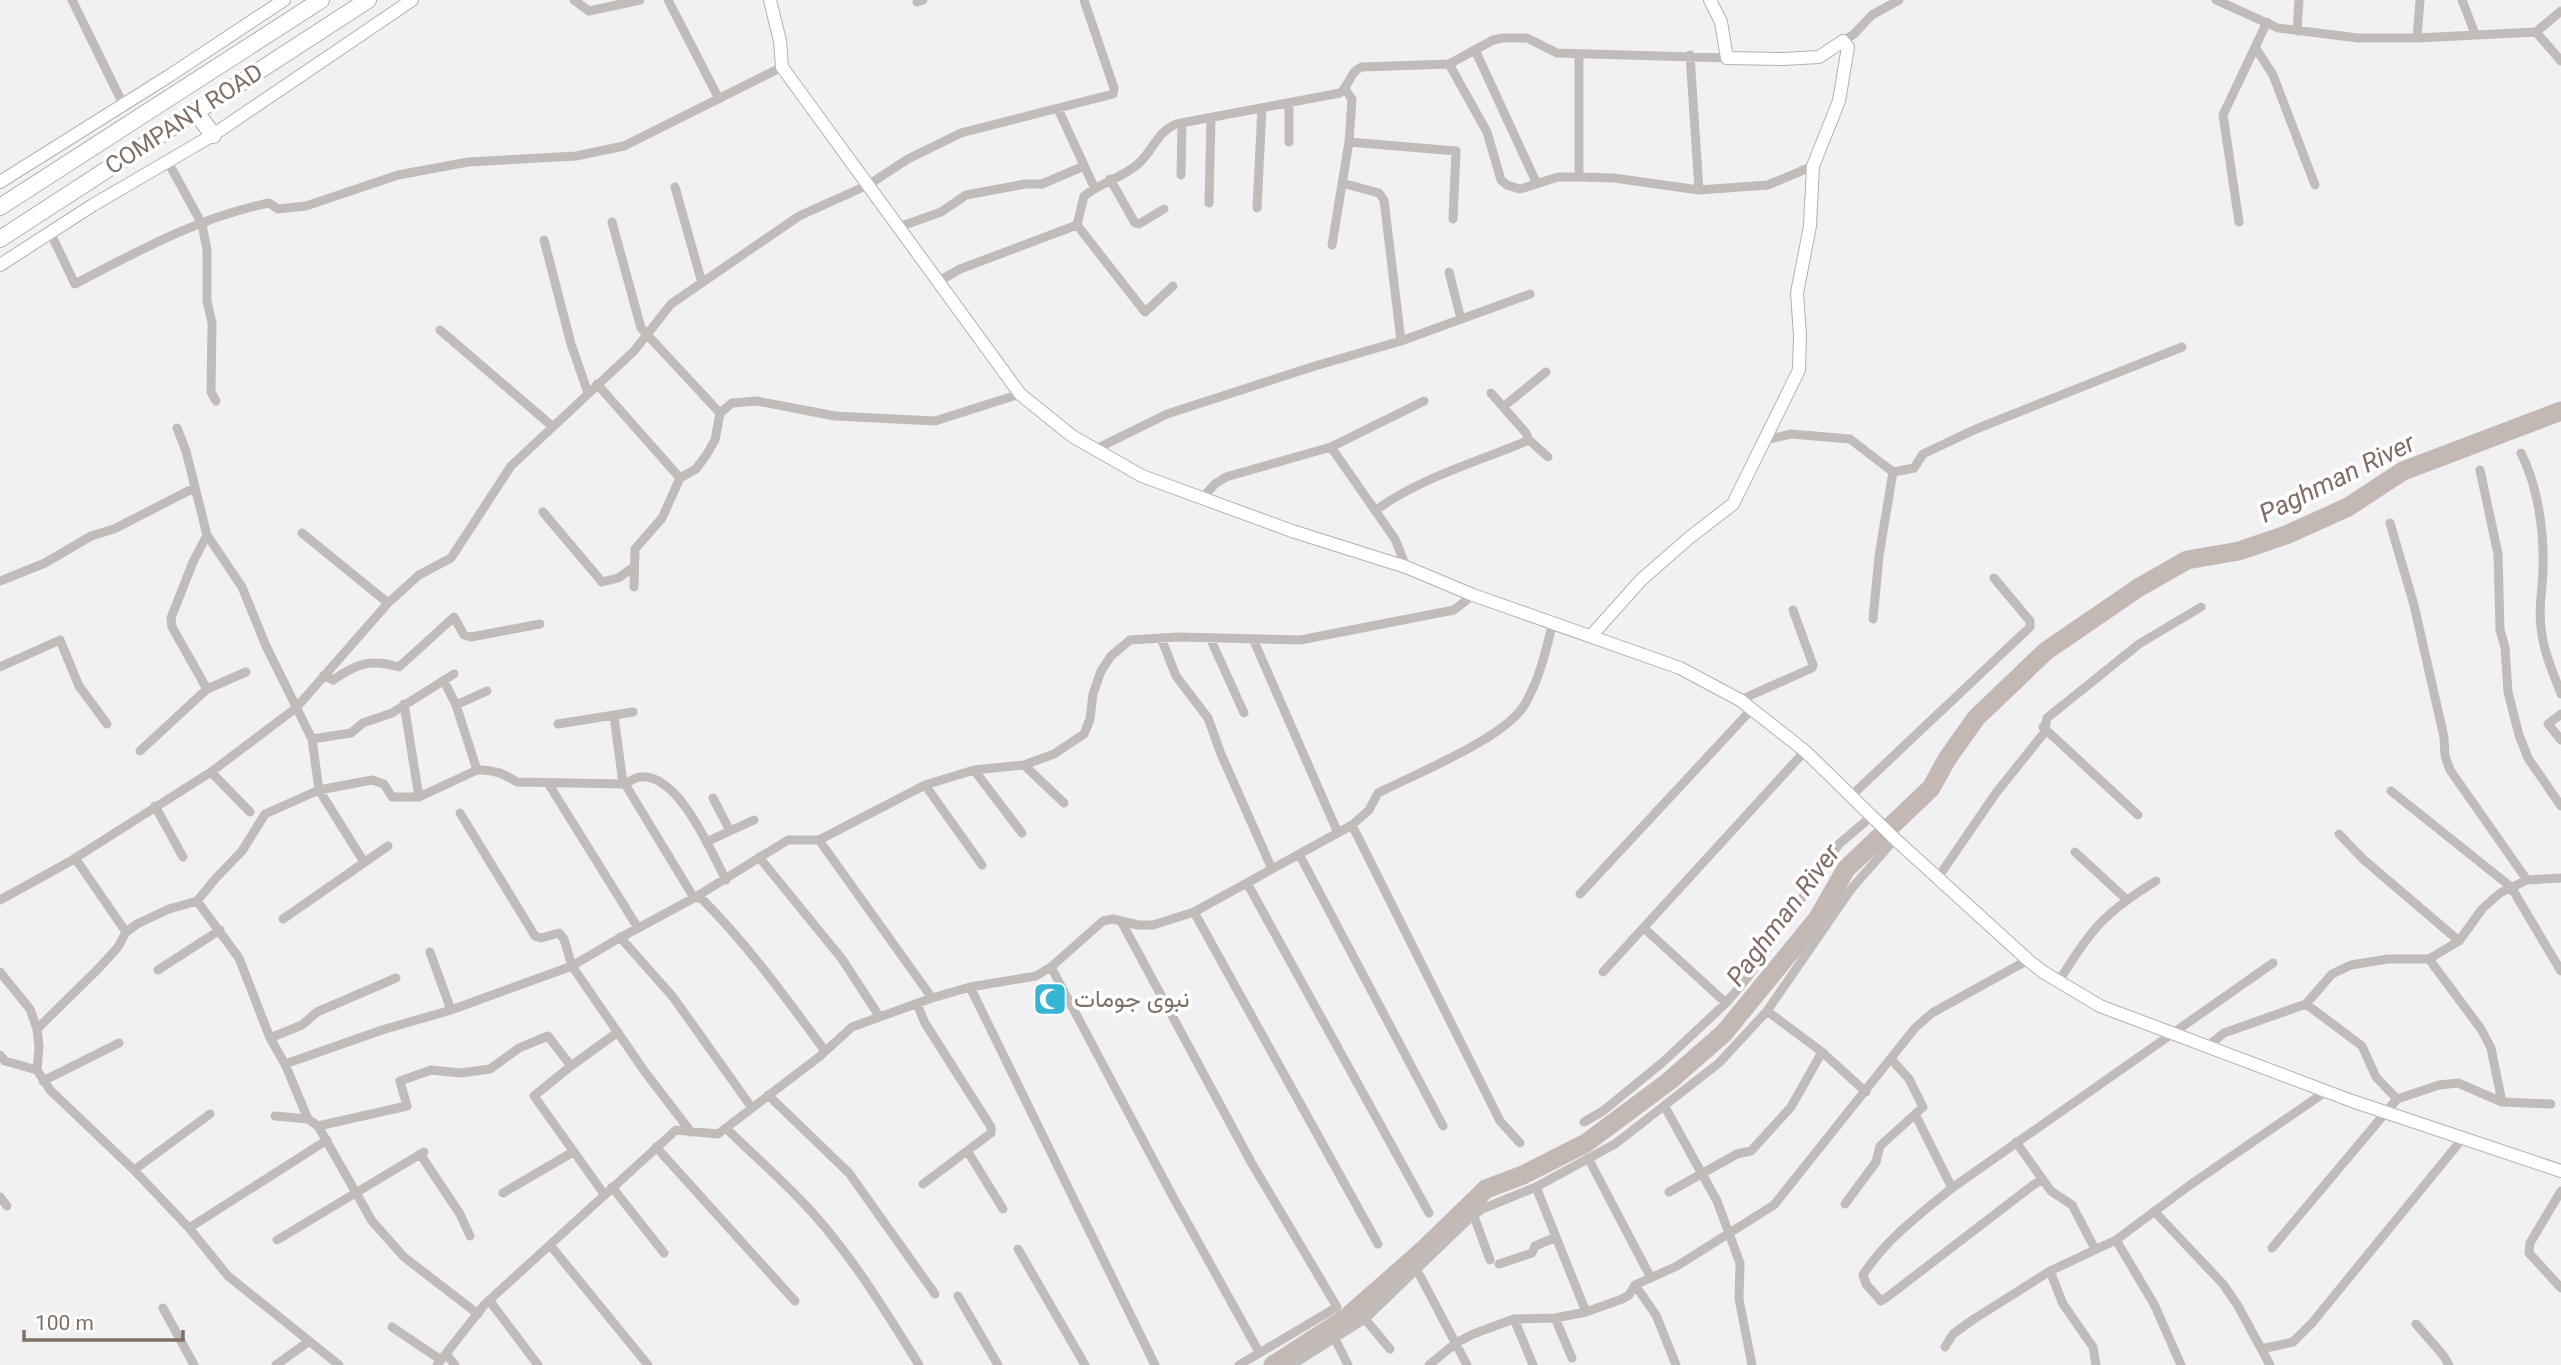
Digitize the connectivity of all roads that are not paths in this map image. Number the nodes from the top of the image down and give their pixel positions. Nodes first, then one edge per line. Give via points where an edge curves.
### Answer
1 (72, 0) edge
2 (284, 0) edge
3 (321, 0) edge
4 (368, 0) edge
5 (412, 0) edge
6 (574, 0) edge
7 (640, 0) edge
8 (668, 0) edge
9 (770, 0) edge
10 (1084, 0) edge
11 (1710, 0) edge
12 (1899, 0) edge
13 (2216, 0) edge
14 (2299, 0) edge
15 (2420, 0) edge
16 (2462, 0) edge
17 (2561, 11) edge
18 (2267, 22) junction
19 (2297, 31) junction
20 (2536, 32) junction
21 (2476, 34) junction
22 (2417, 38) junction
23 (1843, 41) junction
24 (2255, 47) junction
25 (1476, 52) junction
26 (1579, 55) junction
27 (1689, 55) junction
28 (1727, 58) junction
29 (2561, 61) edge
30 (1449, 64) junction
31 (782, 67) junction
32 (1345, 89) junction
33 (719, 99) junction
34 (1289, 103) junction
35 (123, 104) junction
36 (1262, 108) junction
37 (1058, 109) junction
38 (195, 111) junction
39 (1211, 118) junction
40 (1182, 123) junction
41 (213, 135) junction
42 (1289, 142) dead end
43 (1349, 142) junction
44 (168, 162) junction
45 (1084, 166) junction
46 (1813, 166) junction
47 (1181, 175) dead end
48 (1579, 177) junction
49 (1111, 179) junction
50 (0, 181) edge
51 (1342, 183) junction
52 (1537, 184) junction
53 (868, 185) junction
54 (2315, 185) dead end
55 (675, 187) dead end
56 (1095, 188) junction
57 (1699, 190) junction
58 (1209, 203) dead end
59 (0, 207) edge
60 (1257, 208) dead end
61 (1164, 209) dead end
62 (1453, 219) dead end
63 (612, 222) dead end
64 (2239, 222) dead end
65 (202, 223) junction
66 (1077, 225) junction
67 (899, 227) junction
68 (50, 232) junction
69 (0, 239) edge
70 (544, 240) dead end
71 (1332, 245) dead end
72 (0, 265) edge
73 (1449, 272) dead end
74 (939, 281) junction
75 (702, 283) junction
76 (1173, 286) dead end
77 (1530, 294) dead end
78 (1461, 318) junction
79 (440, 330) dead end
80 (647, 334) junction
81 (1401, 341) junction
82 (2182, 347) dead end
83 (1546, 372) dead end
84 (597, 384) junction
85 (588, 393) junction
86 (1491, 393) dead end
87 (1020, 394) junction
88 (216, 401) dead end
89 (1424, 401) dead end
90 (1503, 407) junction
91 (720, 413) junction
92 (552, 426) junction
93 (177, 428) dead end
94 (1530, 440) junction
95 (1765, 440) junction
96 (1331, 447) junction
97 (1094, 450) junction
98 (2521, 453) dead end
99 (1548, 457) dead end
100 (2480, 470) dead end
101 (1893, 472) junction
102 (680, 478) junction
103 (194, 488) junction
104 (1202, 498) junction
105 (1376, 510) junction
106 (543, 512) dead end
107 (2390, 523) dead end
108 (302, 533) dead end
109 (207, 535) junction
110 (634, 567) junction
111 (1406, 567) junction
112 (1994, 578) dead end
113 (0, 581) edge
114 (634, 587) dead end
115 (1473, 595) junction
116 (388, 603) junction
117 (2201, 607) dead end
118 (1793, 610) dead end
119 (1873, 619) dead end
120 (1553, 622) junction
121 (540, 624) dead end
122 (1591, 636) junction
123 (1161, 638) junction
124 (1210, 638) junction
125 (1253, 639) junction
126 (0, 667) edge
127 (246, 672) dead end
128 (454, 674) dead end
129 (324, 675) junction
130 (444, 681) junction
131 (207, 688) junction
132 (487, 691) dead end
133 (2561, 694) edge
134 (1740, 700) junction
135 (404, 704) junction
136 (456, 705) junction
137 (296, 708) junction
138 (1752, 709) junction
139 (633, 712) dead end
140 (1244, 713) dead end
141 (2561, 714) edge
142 (614, 716) junction
143 (107, 724) dead end
144 (558, 724) dead end
145 (2043, 727) junction
146 (312, 739) junction
147 (2561, 740) edge
148 (140, 751) dead end
149 (1805, 751) junction
150 (1024, 765) junction
151 (477, 770) junction
152 (974, 770) junction
153 (211, 772) junction
154 (548, 783) junction
155 (624, 783) junction
156 (925, 785) junction
157 (319, 790) junction
158 (2391, 791) dead end
159 (1851, 796) junction
160 (419, 797) junction
161 (713, 798) dead end
162 (1064, 803) dead end
163 (155, 806) junction
164 (2561, 806) edge
165 (250, 812) dead end
166 (460, 813) dead end
167 (2138, 815) dead end
168 (1875, 819) junction
169 (754, 820) dead end
170 (1352, 825) junction
171 (730, 831) junction
172 (1022, 833) dead end
173 (1338, 833) junction
174 (2339, 834) dead end
175 (1894, 837) junction
176 (819, 841) junction
177 (706, 842) junction
178 (388, 846) dead end
179 (2075, 852) dead end
180 (1299, 855) junction
181 (183, 857) dead end
182 (759, 857) junction
183 (75, 858) junction
184 (364, 862) junction
185 (982, 865) dead end
186 (1272, 869) junction
187 (1938, 876) junction
188 (2561, 878) edge
189 (726, 880) junction
190 (2527, 880) junction
191 (2156, 881) dead end
192 (1247, 883) junction
193 (2511, 887) junction
194 (1580, 894) dead end
195 (694, 898) junction
196 (0, 900) edge
197 (2126, 900) junction
198 (198, 901) junction
199 (1194, 912) junction
200 (283, 919) dead end
201 (1121, 921) junction
202 (638, 928) junction
203 (1645, 929) junction
204 (220, 930) junction
205 (126, 932) junction
206 (620, 937) junction
207 (2459, 941) junction
208 (430, 952) dead end
209 (2429, 959) junction
210 (2028, 960) junction
211 (2273, 963) dead end
212 (572, 966) junction
213 (1051, 967) junction
214 (158, 970) dead end
215 (2561, 971) edge
216 (0, 972) edge
217 (1604, 972) dead end
218 (396, 978) dead end
219 (2059, 981) junction
220 (970, 987) junction
221 (932, 998) junction
222 (1726, 1003) junction
223 (917, 1004) junction
224 (2306, 1004) junction
225 (451, 1010) junction
226 (1767, 1011) junction
227 (879, 1016) junction
228 (37, 1029) junction
229 (618, 1032) junction
230 (2175, 1033) junction
231 (271, 1038) junction
232 (119, 1042) dead end
233 (2208, 1046) junction
234 (825, 1051) junction
235 (1822, 1052) junction
236 (0, 1055) edge
237 (1892, 1059) junction
238 (285, 1064) junction
239 (571, 1066) junction
240 (37, 1070) junction
241 (43, 1081) junction
242 (2328, 1090) junction
243 (1866, 1092) junction
244 (768, 1095) junction
245 (2397, 1099) junction
246 (2502, 1102) junction
247 (2551, 1104) dead end
248 (1665, 1107) junction
249 (752, 1108) junction
250 (2386, 1112) junction
251 (210, 1114) dead end
252 (275, 1116) dead end
253 (1916, 1116) junction
254 (308, 1119) junction
255 (1584, 1122) dead end
256 (318, 1125) junction
257 (1443, 1126) dead end
258 (726, 1128) junction
259 (691, 1132) junction
260 (2463, 1138) junction
261 (327, 1140) junction
262 (2016, 1142) junction
263 (1520, 1143) dead end
264 (656, 1147) junction
265 (573, 1152) junction
266 (968, 1152) junction
267 (1588, 1158) junction
268 (134, 1170) junction
269 (2561, 1171) edge
270 (1703, 1174) junction
271 (2042, 1180) junction
272 (923, 1184) dead end
273 (612, 1187) junction
274 (1536, 1187) junction
275 (1952, 1188) junction
276 (2561, 1191) edge
277 (356, 1192) junction
278 (1669, 1192) dead end
279 (503, 1193) dead end
280 (604, 1194) junction
281 (0, 1197) edge
282 (1845, 1204) dead end
283 (8, 1206) dead end
284 (1003, 1209) dead end
285 (2154, 1211) junction
286 (1429, 1213) dead end
287 (1471, 1217) junction
288 (189, 1228) junction
289 (1729, 1234) junction
290 (470, 1236) dead end
291 (1556, 1237) junction
292 (277, 1240) dead end
293 (2116, 1240) junction
294 (1378, 1244) dead end
295 (550, 1245) junction
296 (2273, 1248) dead end
297 (1018, 1249) dead end
298 (2095, 1249) junction
299 (664, 1253) dead end
300 (1417, 1270) junction
301 (2050, 1271) junction
302 (1651, 1278) junction
303 (1635, 1285) junction
304 (2561, 1288) edge
305 (935, 1294) dead end
306 (958, 1296) dead end
307 (489, 1300) junction
308 (795, 1301) dead end
309 (163, 1308) dead end
310 (1586, 1312) junction
311 (478, 1314) junction
312 (1555, 1318) junction
313 (1365, 1319) junction
314 (1514, 1319) junction
315 (2416, 1324) dead end
316 (392, 1327) dead end
317 (1335, 1339) junction
318 (308, 1342) junction
319 (1456, 1343) junction
320 (1945, 1348) dead end
321 (1390, 1349) dead end
322 (2261, 1349) junction
323 (1259, 1352) junction
324 (1572, 1358) dead end
325 (441, 1360) edge
326 (194, 1365) edge
327 (276, 1365) edge
328 (339, 1365) edge
329 (455, 1365) edge
330 (538, 1365) edge
331 (648, 1365) edge
332 (919, 1365) edge
333 (999, 1365) edge
334 (1085, 1365) edge
335 (1155, 1365) edge
336 (1238, 1365) edge
337 (1292, 1365) edge
338 (1349, 1365) edge
339 (1429, 1365) edge
340 (1467, 1365) edge
341 (1533, 1365) edge
342 (1676, 1365) edge
343 (1752, 1365) edge
344 (2096, 1365) edge
345 (2181, 1365) edge
346 (2270, 1365) edge
347 (2449, 1365) edge

1 - 35 street
2 - 35 street
3 - 59 highway, COMPANY ROAD
4 - 38 highway, COMPANY ROAD
5 - 41 street
6 - 7 street via 589,11
8 - 33 street
9 - 31 street
10 - 37 street via 1115,91
11 - 28 street via 1721,23
12 - 23 street via 1872,15
13 - 18 street
14 - 19 street
15 - 22 street
16 - 21 street
17 - 20 street
18 - 19 street
18 - 24 street
19 - 22 street
20 - 21 street
20 - 29 street
21 - 22 street
23 - 28 street via 1819,57
23 - 46 street via 1848,55 1842,91
24 - 54 street via 2273,75
24 - 64 street via 2223,116
25 - 26 street via 1493,40 1527,38 1558,53
25 - 30 street
25 - 52 street
26 - 27 street
26 - 48 street
27 - 28 street
27 - 57 street
30 - 32 street via 1363,67 1353,72
30 - 52 street via 1486,132 1501,180 1520,189
31 - 33 street
31 - 53 street
32 - 34 street
32 - 43 street via 1352,99
33 - 65 street via 624,146 576,156 467,162 410,173 306,206 278,209 269,203
34 - 36 street
34 - 42 street
35 - 50 street
36 - 39 street
36 - 60 street
37 - 45 street
37 - 53 street via 961,133
38 - 41 highway
38 - 69 highway, COMPANY ROAD
39 - 40 street
39 - 58 street
40 - 47 street
40 - 49 street via 1167,128 1141,162
41 - 44 street
43 - 51 street
43 - 62 street via 1455,151
44 - 65 street
44 - 68 street
45 - 56 street
45 - 67 street via 1042,184 966,195 941,212
46 - 57 street via 1768,185
46 - 95 street via 1810,226 1797,293 1798,370
48 - 52 street
48 - 57 street
49 - 56 street
49 - 61 street via 1135,223
51 - 71 street
51 - 81 street via 1379,193 1384,200
53 - 67 street
53 - 75 street via 799,216
55 - 75 street
56 - 66 street via 1082,200
63 - 80 street via 637,317
65 - 68 street via 75,284
65 - 88 street via 212,323 209,372
66 - 74 street
66 - 76 street via 1145,312
67 - 74 street
68 - 72 street
70 - 85 street
73 - 78 street
74 - 87 street
75 - 80 street via 671,304
77 - 78 street
78 - 81 street
79 - 92 street
80 - 84 street
80 - 91 street
81 - 97 street via 1167,414
82 - 101 street via 1976,429 1923,454 1914,468
83 - 90 street
84 - 85 street
84 - 102 street
85 - 92 street
86 - 90 street
87 - 91 street via 935,421 835,416 757,401 732,403
87 - 97 street
89 - 96 street
90 - 94 street
91 - 102 street via 707,454 696,469
92 - 116 street via 511,466 451,558 419,575
93 - 103 street
94 - 99 street
94 - 105 street via 1428,479
95 - 101 street via 1791,434 1850,439
95 - 122 street via 1733,504 1641,580
96 - 104 street via 1226,477
96 - 105 street
97 - 104 street via 1142,476
98 - 133 street via 2542,528 2540,625
100 - 164 street via 2498,554 2508,692 2528,758
101 - 119 street
102 - 110 street via 662,518 635,549
103 - 109 street
103 - 113 street
104 - 111 street
105 - 111 street
106 - 110 street via 602,582
107 - 190 street via 2414,606 2450,770
108 - 116 street
109 - 131 street via 171,618 172,628
109 - 137 street via 242,587
110 - 114 street
111 - 115 street
112 - 159 street via 2030,621 2030,627
115 - 120 street
115 - 125 street via 1454,610 1300,640
116 - 129 street
117 - 145 street via 2139,644 2052,713
118 - 134 street via 1812,668
120 - 122 street
120 - 170 street via 1543,664 1524,706 1498,733 1378,793 1369,810
121 - 129 street via 471,638 464,635 454,617 399,667 359,663 333,680
122 - 134 street via 1680,668
123 - 124 street
123 - 150 street via 1130,640 1111,656 1093,694 1084,734 1054,754
123 - 186 street via 1176,676 1208,718
124 - 125 street
124 - 140 street
125 - 173 street
126 - 143 street via 60,640 79,686
127 - 131 street
128 - 130 street
129 - 137 street
130 - 135 street
130 - 136 street
131 - 148 street
132 - 136 street
134 - 138 street
135 - 146 street via 351,733
135 - 160 street
136 - 151 street
137 - 146 street
137 - 153 street
138 - 149 street
138 - 194 street
139 - 142 street
141 - 147 street via 2548,724
142 - 144 street
142 - 155 street
145 - 167 street
145 - 187 street via 2044,733
146 - 157 street
149 - 159 street
149 - 203 street
150 - 152 street
150 - 162 street
151 - 154 street via 502,773 517,782
151 - 160 street
152 - 156 street
152 - 172 street
153 - 163 street
153 - 165 street
154 - 155 street
154 - 202 street
155 - 177 street via 639,777 656,779 690,812
155 - 195 street
156 - 176 street
156 - 185 street
157 - 160 street via 372,780 384,784 392,797
157 - 184 street
157 - 198 street via 265,814 243,851
158 - 193 street
159 - 168 street
161 - 171 street
163 - 181 street
163 - 183 street
166 - 212 street via 535,936 559,933
168 - 175 street
168 - 222 street via 1839,844
169 - 171 street
170 - 173 street
170 - 263 street via 1488,1099
171 - 177 street
173 - 180 street
174 - 207 street
175 - 187 street
175 - 226 street via 1852,888
176 - 182 street via 788,840
176 - 221 street
177 - 189 street
178 - 184 street
179 - 197 street
180 - 186 street
180 - 257 street
182 - 189 street
182 - 227 street via 842,959
183 - 196 street
183 - 205 street
184 - 200 street
186 - 192 street
187 - 210 street
188 - 190 street
189 - 195 street
190 - 193 street
191 - 197 street
192 - 199 street
192 - 286 street
193 - 207 street via 2482,909
193 - 215 street
195 - 202 street
195 - 234 street via 701,898 729,926
197 - 219 street via 2094,927
198 - 204 street
198 - 205 street via 169,909
199 - 201 street via 1153,925
199 - 294 street
201 - 213 street via 1103,921
201 - 323 street via 1251,1163 1337,1307
202 - 206 street
203 - 217 street
203 - 222 street
204 - 214 street
204 - 231 street via 239,958
205 - 228 street via 99,968
206 - 212 street
206 - 249 street via 673,997
207 - 209 street
208 - 225 street
209 - 224 street via 2351,965 2332,974
209 - 246 street via 2491,1048
210 - 219 street
210 - 237 street via 1932,1013
211 - 230 street
212 - 225 street
212 - 229 street
213 - 220 street via 1036,976
213 - 323 street
216 - 228 street via 30,1009
218 - 231 street via 317,1012 302,1025
219 - 230 street via 2100,1006
220 - 221 street
220 - 335 street
221 - 223 street
222 - 255 street via 1654,1070
223 - 227 street
223 - 266 street via 991,1127 991,1133
224 - 233 street via 2224,1033
224 - 245 street via 2362,1046 2376,1077
225 - 238 street
226 - 235 street
226 - 248 street via 1719,1063
227 - 234 street via 852,1027
228 - 240 street
229 - 239 street
229 - 259 street
230 - 233 street
230 - 262 street
231 - 238 street
232 - 241 street
233 - 242 street
234 - 244 street
235 - 243 street
235 - 270 street via 1791,1107 1751,1151
236 - 240 street
237 - 243 street
237 - 253 street via 1921,1099 1923,1107
238 - 254 street
239 - 256 street via 548,1036 519,1048 490,1069 461,1073 431,1070 400,1080 407,1106
239 - 265 street via 534,1096
240 - 241 street
241 - 268 street
242 - 250 street
242 - 285 street
243 - 289 street via 1774,1205
244 - 249 street
244 - 305 street via 849,1173
245 - 246 street via 2458,1083
245 - 250 street
246 - 247 street
248 - 267 street via 1617,1143
248 - 270 street
249 - 258 street
250 - 260 street
250 - 296 street
251 - 268 street
252 - 254 street
253 - 275 street
253 - 282 street via 1880,1146 1876,1162
254 - 256 street
256 - 261 street
258 - 259 street via 718,1134
258 - 332 street via 815,1215 872,1289
259 - 264 street via 676,1130
260 - 269 street
260 - 322 street via 2312,1323 2293,1342
261 - 277 street
261 - 288 street
262 - 271 street
262 - 275 street
264 - 273 street
264 - 308 street
265 - 279 street
265 - 280 street
266 - 272 street
266 - 284 street
267 - 274 street
267 - 302 street
268 - 288 street
270 - 278 street
270 - 289 street
271 - 275 street via 1881,1301 1863,1275
271 - 298 street via 2072,1205
273 - 280 street
273 - 299 street
274 - 287 street
274 - 291 street
276 - 304 street via 2530,1243 2529,1253
277 - 290 street via 422,1153
277 - 292 street
277 - 311 street via 372,1221 404,1257
280 - 295 street
281 - 283 street
285 - 293 street
285 - 322 street via 2223,1284
287 - 291 street via 1495,1262 1532,1253 1535,1246
287 - 300 street
288 - 318 street via 228,1276
289 - 302 street
289 - 343 street via 1740,1263 1739,1299
291 - 310 street
293 - 298 street
293 - 345 street via 2154,1304
295 - 307 street
295 - 331 street
297 - 334 street
298 - 301 street
300 - 313 street
300 - 319 street
301 - 320 street via 1973,1319
301 - 344 street via 2063,1304 2093,1347
302 - 303 street
303 - 310 street via 1629,1296
303 - 342 street via 1656,1315
306 - 333 street
307 - 311 street
307 - 330 street
309 - 326 street
310 - 312 street
311 - 325 street
312 - 314 street
312 - 324 street
313 - 317 street
313 - 321 street
314 - 319 street
314 - 341 street
315 - 347 street
316 - 325 street
317 - 337 street
317 - 338 street
318 - 327 street
318 - 328 street
319 - 339 street
319 - 340 street
322 - 346 street
323 - 336 street
325 - 329 street

